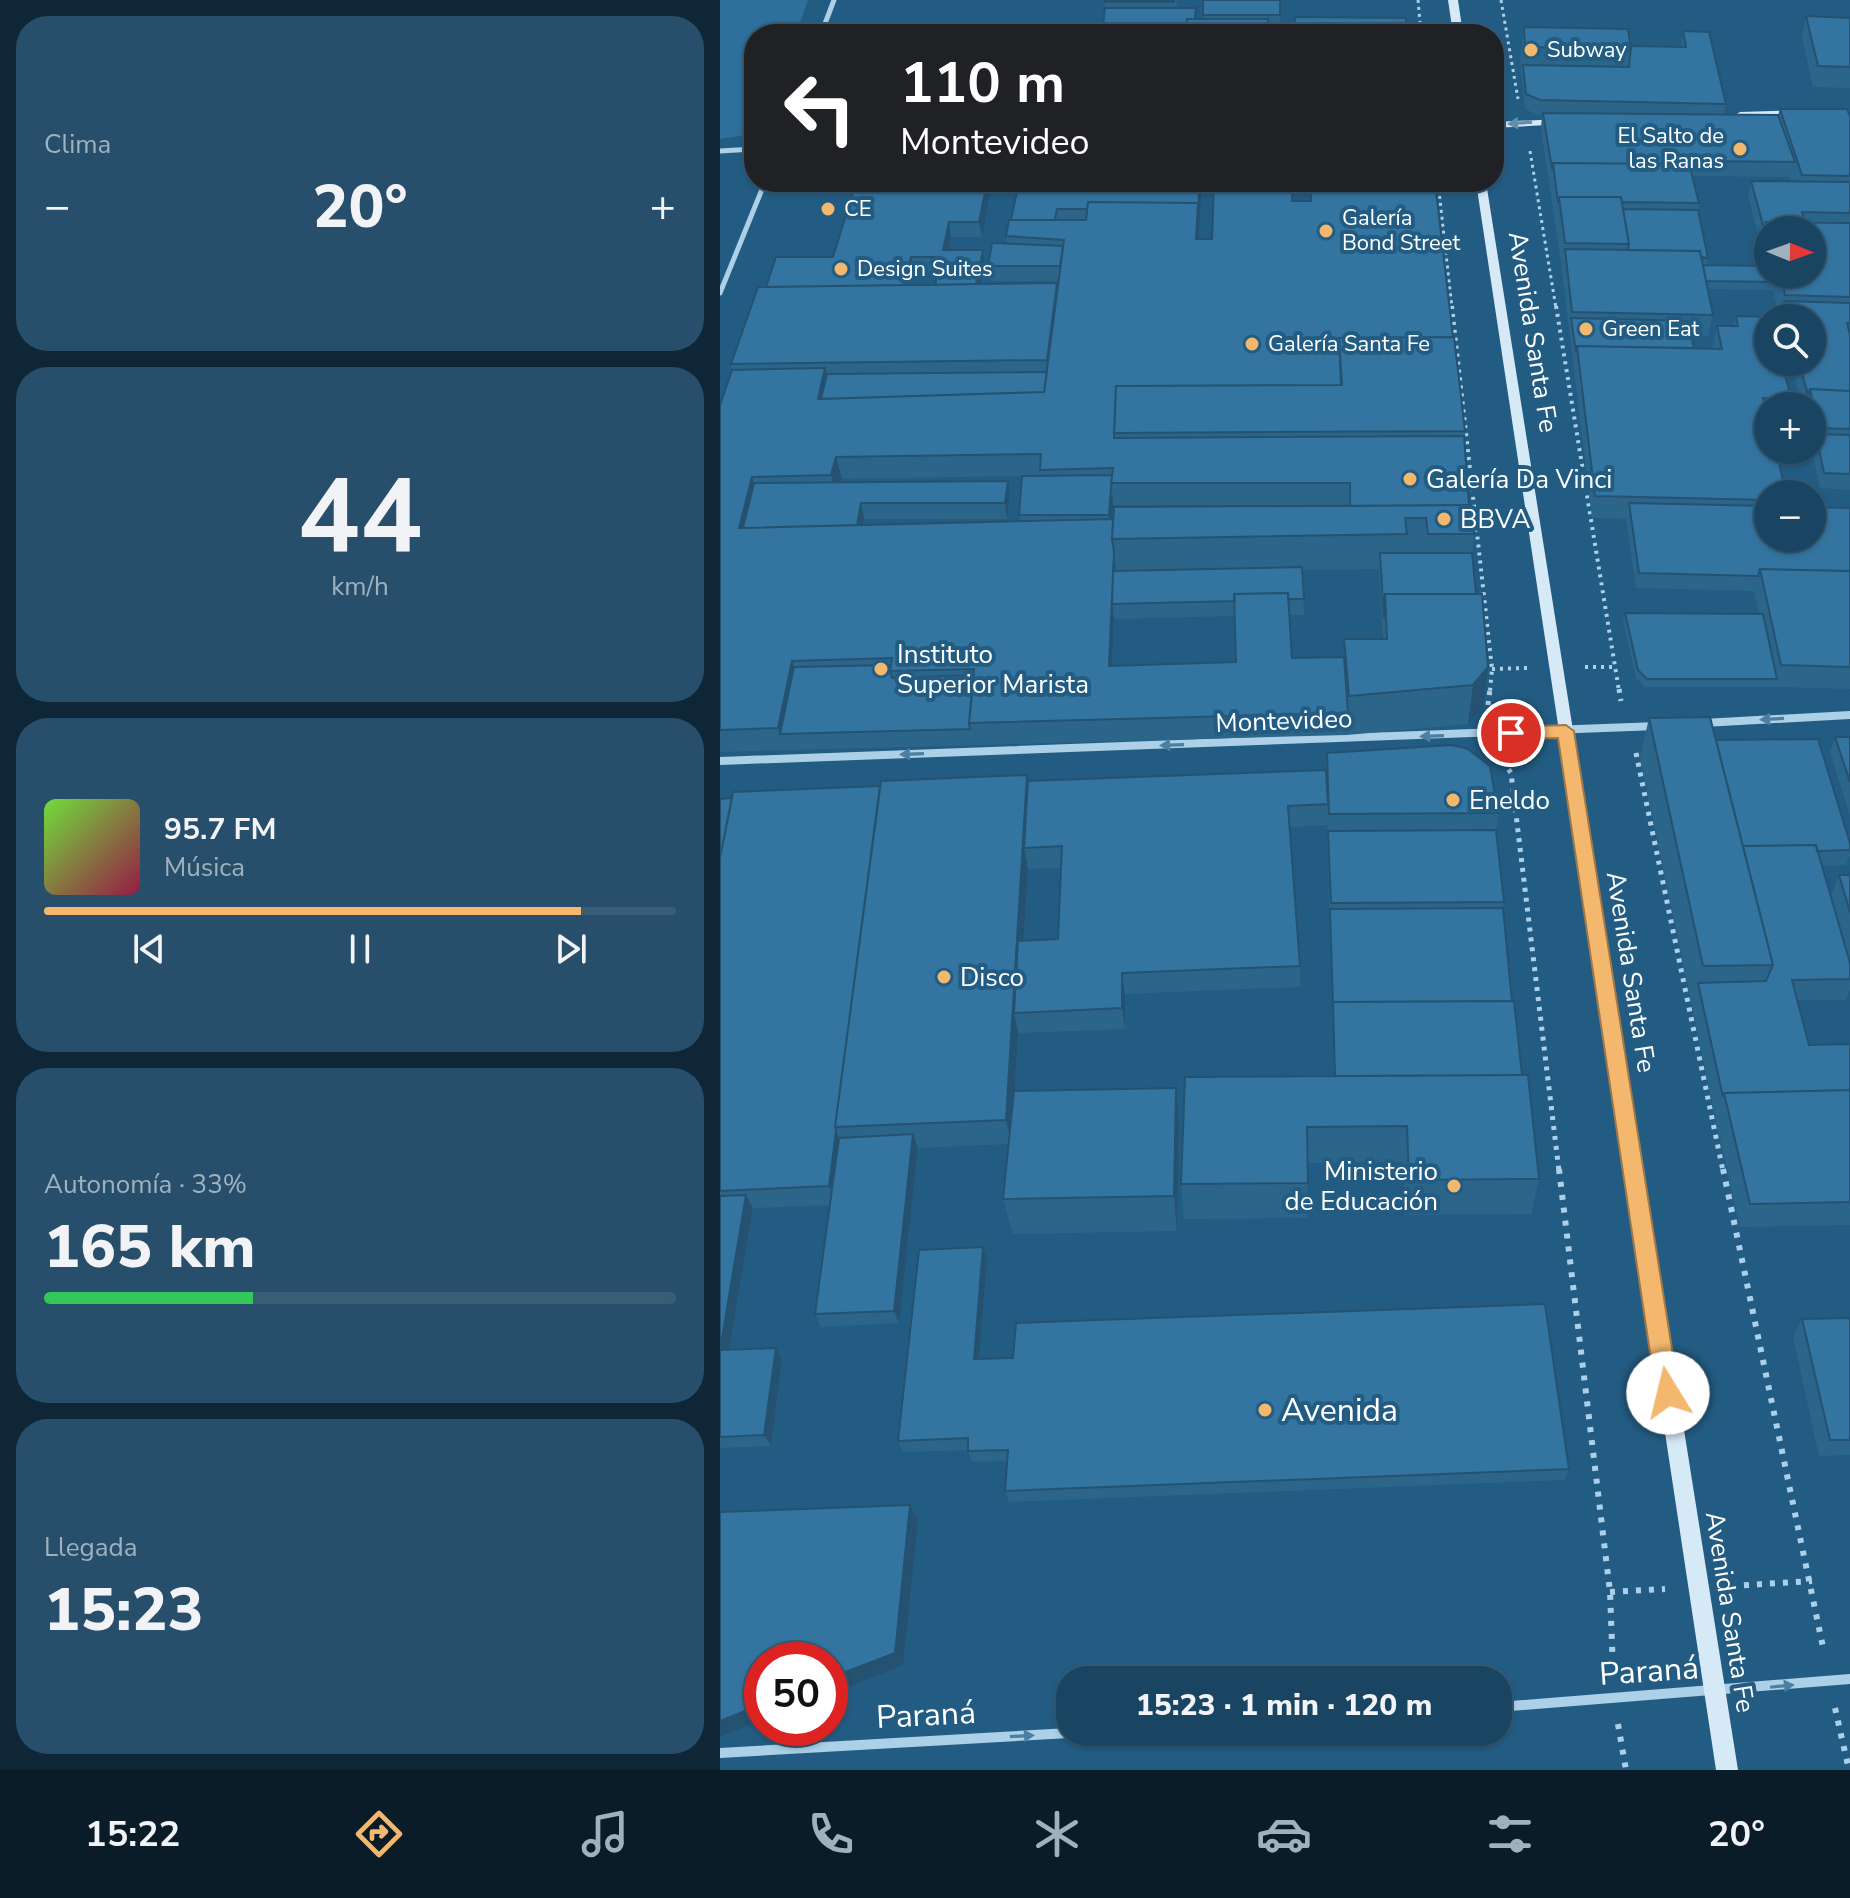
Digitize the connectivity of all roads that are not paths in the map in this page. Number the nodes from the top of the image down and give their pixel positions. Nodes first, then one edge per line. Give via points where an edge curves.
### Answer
1 (834, 0) edge
2 (1453, 0) edge
3 (825, 24) edge
4 (1457, 24) edge
5 (1818, 113) edge
6 (1724, 116) edge
7 (1566, 122) edge
8 (1504, 124) edge
9 (744, 150) edge
10 (720, 151) edge
11 (761, 192) edge
12 (1483, 192) edge
13 (720, 293) edge
14 (1850, 715) edge
15 (1691, 724) edge
16 (1675, 725) edge
17 (1566, 731) junction
18 (720, 761) edge
19 (1850, 1679) edge
20 (1715, 1693) junction
21 (1512, 1706) edge
22 (1056, 1734) edge
23 (720, 1753) edge
24 (1727, 1770) edge

1 - 3 street
2 - 4 main road
5 - 6 main road
7 -> 8 main road
9 - 10 street
11 - 13 street
12 - 17 main road, Avenida Santa Fe
14 -> 15 street
16 - 17 street, Montevideo
17 -> 18 street, Montevideo
17 - 20 main road, Avenida Santa Fe
20 -> 19 street, Paraná
20 - 21 street, Paraná
20 - 24 main road, Avenida Santa Fe
23 -> 22 street, Paraná

